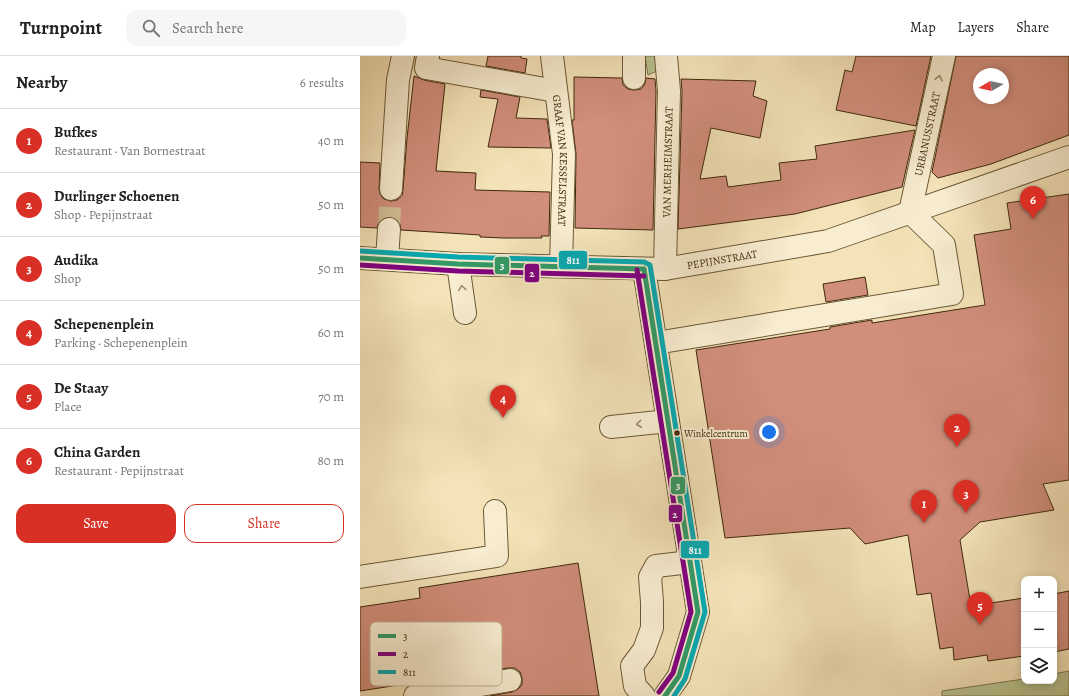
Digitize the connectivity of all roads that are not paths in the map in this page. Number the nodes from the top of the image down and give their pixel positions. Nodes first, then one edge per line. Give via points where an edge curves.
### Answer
1 (403, 56) edge
2 (428, 56) edge
3 (634, 56) edge
4 (666, 56) edge
5 (944, 56) edge
6 (555, 57) edge
7 (634, 78) dead end
8 (556, 91) junction
9 (1069, 157) edge
10 (392, 189) tunnel mouth
11 (910, 212) junction
12 (389, 229) tunnel mouth
13 (360, 258) edge
14 (387, 259) junction
15 (458, 264) junction
16 (561, 266) junction
17 (654, 269) junction
18 (465, 313) dead end
19 (656, 342) junction
20 (668, 421) junction
21 (611, 427) dead end
22 (495, 511) dead end
23 (690, 562) junction
24 (360, 577) edge
25 (510, 680) dead end
26 (502, 681) edge
27 (474, 686) edge
28 (415, 696) edge
29 (644, 696) edge
30 (665, 696) edge

1 - 10 street via 398,80
2 - 8 street via 426,68
3 - 7 street
4 - 17 street, VAN MERHEIMSTRAAT via 669,91
11 -> 5 street, URBANUSSTRAAT
6 - 8 street, GRAAF VAN KESSELSTRAAT
8 - 16 street, GRAAF VAN KESSELSTRAAT via 564,154
9 - 11 street, PEPIJNSTRAAT
11 - 17 street, PEPIJNSTRAAT via 828,241
11 - 19 street via 944,245 952,294
12 - 14 street
13 - 14 street, PEPIJNSTRAAT
14 - 15 street, PEPIJNSTRAAT
15 - 16 street, PEPIJNSTRAAT
18 -> 15 street
16 - 17 street, PEPIJNSTRAAT
17 - 19 street, VAN MERHEIMSTRAAT
19 - 20 street, VAN MERHEIMSTRAAT
20 -> 21 street
20 - 23 street, VAN MERHEIMSTRAAT
22 - 24 street via 497,556
23 - 29 street via 656,566 650,577 652,628 644,650 632,666 634,686
23 - 30 street, VAN MERHEIMSTRAAT via 698,612 679,676
25 - 26 street
27 - 28 street

